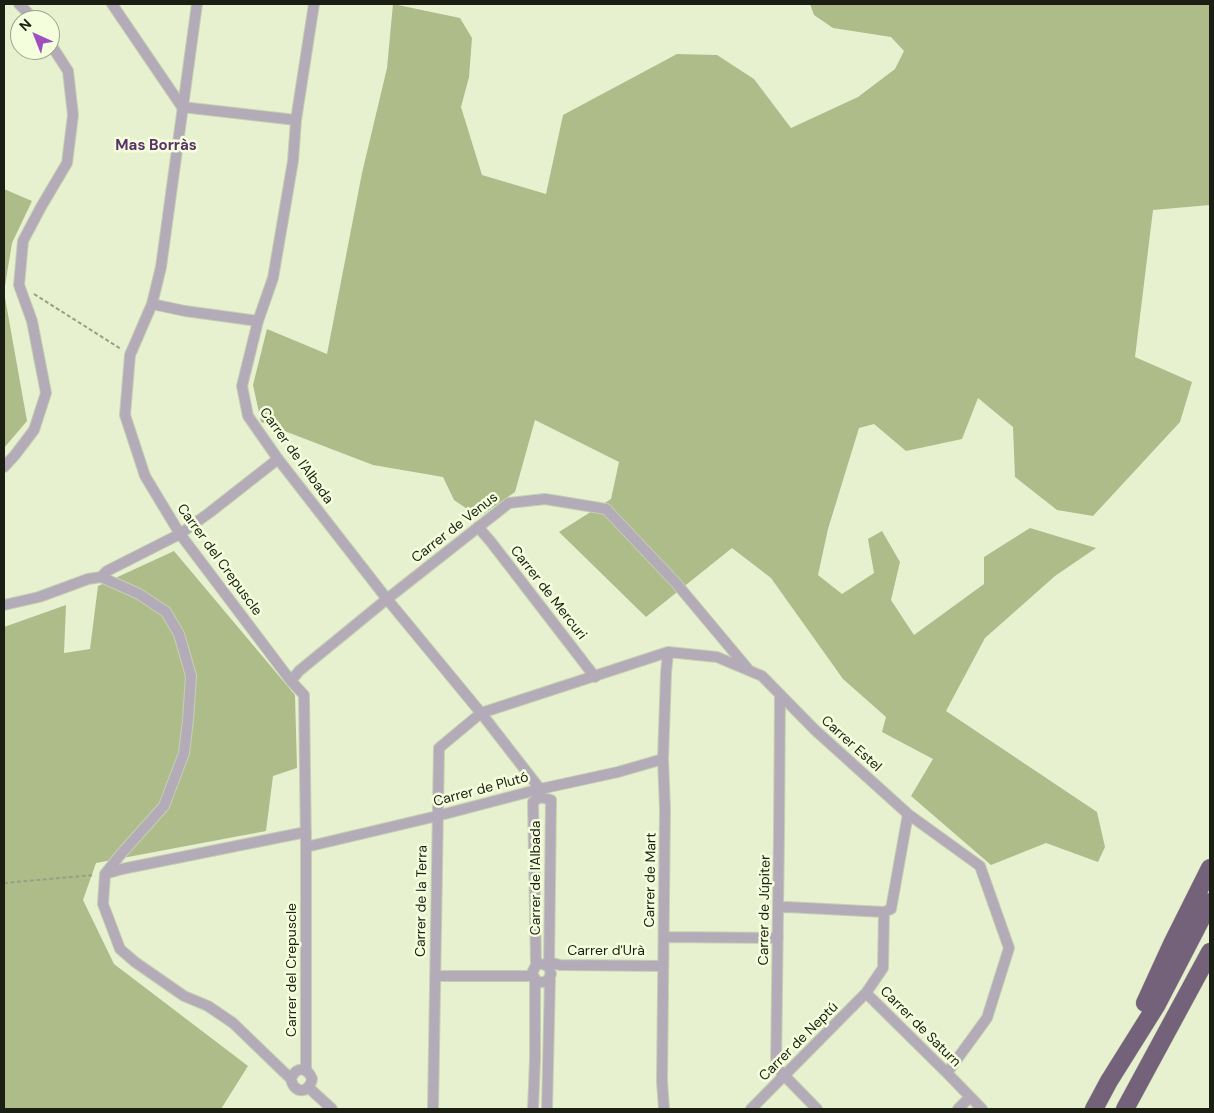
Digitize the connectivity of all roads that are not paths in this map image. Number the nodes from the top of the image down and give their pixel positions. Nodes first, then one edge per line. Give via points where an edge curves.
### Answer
1 (112, 4) edge
2 (197, 4) edge
3 (314, 4) edge
4 (60, 59) edge
5 (182, 107) junction
6 (296, 120) junction
7 (152, 304) junction
8 (258, 321) junction
9 (278, 458) junction
10 (4, 468) edge
11 (478, 527) junction
12 (180, 534) junction
13 (101, 577) junction
14 (387, 599) junction
15 (4, 605) edge
16 (668, 652) junction
17 (750, 671) junction
18 (595, 676) junction
19 (291, 681) junction
20 (780, 694) junction
21 (481, 714) junction
22 (663, 759) junction
23 (540, 793) junction
24 (908, 814) junction
25 (437, 816) junction
26 (306, 832) junction
27 (306, 847) junction
28 (1210, 868) edge
29 (104, 874) junction
30 (1210, 902) edge
31 (778, 908) junction
32 (884, 912) junction
33 (664, 937) junction
34 (778, 938) junction
35 (1210, 952) edge
36 (536, 965) junction
37 (663, 966) junction
38 (550, 969) junction
39 (435, 976) junction
40 (534, 978) junction
41 (866, 992) junction
42 (306, 1070) junction
43 (947, 1073) junction
44 (784, 1076) junction
45 (291, 1079) junction
46 (1108, 1080) junction
47 (308, 1088) junction
48 (970, 1097) junction
49 (332, 1109) edge
50 (434, 1109) edge
51 (533, 1109) edge
52 (547, 1109) edge
53 (664, 1109) edge
54 (751, 1109) edge
55 (817, 1109) edge
56 (958, 1109) edge
57 (982, 1109) edge
58 (1094, 1109) edge
59 (1125, 1109) edge

1 - 5 street
2 - 5 street, Carrer del Crepuscle
3 - 6 street, Carrer de l'Albada
4 - 10 street via 68,71 73,115 69,153 67,163 23,242 20,285 32,321 46,393 34,430
5 - 6 street
5 - 7 street, Carrer del Crepuscle via 161,267
6 - 8 street, Carrer de l'Albada via 293,162 273,278
7 - 8 street
7 - 12 street, Carrer del Crepuscle via 130,355 125,415 145,476
8 - 9 street, Carrer de l'Albada via 242,386 248,416
9 - 12 street
9 - 14 street, Carrer de l'Albada
11 - 14 street, Carrer de Venus
11 - 17 street, Carrer de Venus via 509,503 545,499 606,509 676,583
11 - 18 street, Carrer de Mercuri
12 - 13 street
12 - 19 street, Carrer del Crepuscle
13 - 15 street
13 - 29 street via 140,594 166,612 179,634 191,676 184,753 164,806
14 - 19 street, Carrer de Venus
14 - 21 street, Carrer de l'Albada
16 - 17 street, Carrer Estel via 717,657
16 - 18 street, Carrer Estel
16 - 22 street, Carrer de Mart
17 - 20 street, Carrer Estel via 762,676
18 - 21 street, Carrer Estel
19 - 26 street, Carrer del Crepuscle via 304,695
20 - 24 street, Carrer Estel
20 - 31 street, Carrer de Júpiter
21 - 23 street, Carrer de l'Albada
21 - 25 street, Carrer de la Terra via 439,748
22 - 23 street, Carrer de Plutó
22 - 33 street, Carrer de Mart
23 - 25 street, Carrer de Plutó
23 - 36 street, Carrer de l'Albada via 533,802
23 - 38 street, Carrer de l'Albada via 550,800
24 - 32 street, Carrer de Saturn via 891,909
24 - 43 street, Carrer Estel via 980,866 1009,948 987,1018
25 - 27 street, Carrer de Plutó
25 - 39 street, Carrer de la Terra
26 - 27 street, Carrer del Crepuscle
26 - 29 street
27 - 42 street, Carrer del Crepuscle
28 - 46 highway
29 - 45 street via 103,904 120,949 184,996 233,1022
30 - 46 highway via 1156,1006
31 - 32 street
31 - 34 street, Carrer de Júpiter
32 - 41 street, Carrer de Saturn via 883,968
33 - 34 street, Carrer d'Urà
33 - 37 street, Carrer de Mart
34 - 44 street, Carrer de Júpiter via 776,1067
35 - 59 highway
36 - 38 street via 542,964
36 - 40 street via 532,973
37 - 38 street, Carrer d'Urà via 560,965
37 - 53 street, Carrer de Mart
38 - 40 street via 548,980 539,982
38 - 52 street, Carrer de l'Albada
39 - 40 street
39 - 50 street, Carrer de la Terra
40 - 51 street
41 - 43 street, Carrer de Saturn
41 - 44 street, Carrer de Neptú
42 - 45 street via 297,1071
42 - 47 street via 312,1079
43 - 48 street, Carrer de Saturn
44 - 54 street, Carrer de Neptú
44 - 55 street, Carrer de Júpiter
45 - 47 street via 298,1090
46 - 58 highway
47 - 49 street
48 - 56 street
48 - 57 street, Carrer de Saturn

